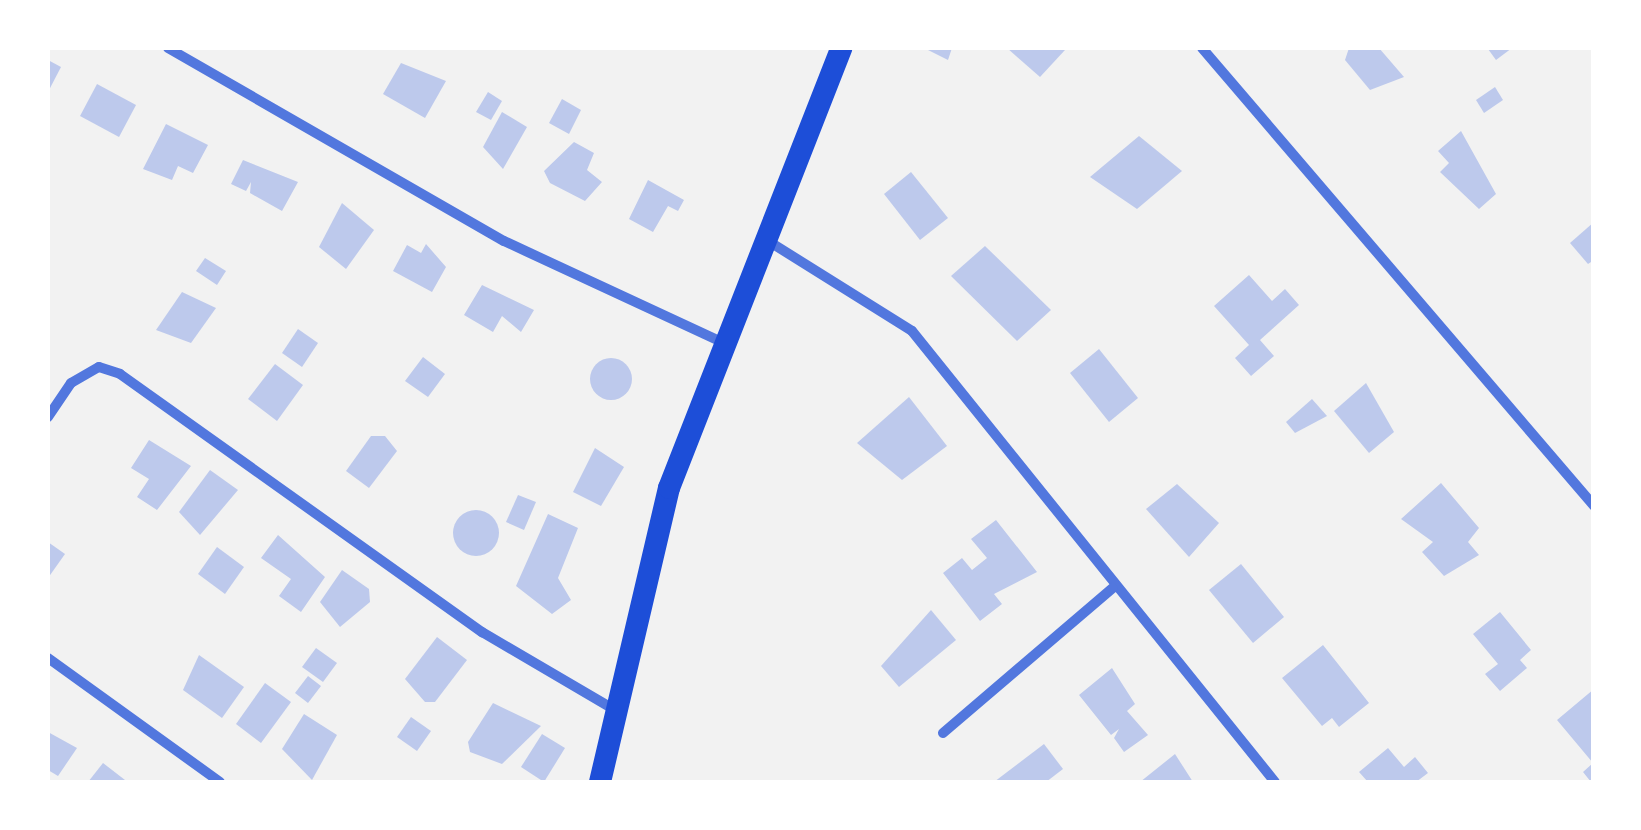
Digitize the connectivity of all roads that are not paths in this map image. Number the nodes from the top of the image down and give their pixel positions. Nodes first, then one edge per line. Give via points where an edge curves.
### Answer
1 (168, 48) edge
2 (841, 48) edge
3 (1202, 48) edge
4 (763, 238) junction
5 (722, 342) junction
6 (48, 417) edge
7 (1594, 506) edge
8 (1113, 588) junction
9 (48, 658) edge
10 (613, 709) junction
11 (942, 733) dead end
12 (220, 782) edge
13 (600, 782) edge
14 (1274, 782) edge

1 - 5 street via 504,241
2 - 4 main road
3 - 7 street
4 - 5 main road
4 - 8 street via 856,288 912,331
5 - 10 main road via 647,559
6 - 10 street via 71,384 99,367 112,371 482,632
8 - 11 street
8 - 14 street
9 - 12 street
10 - 13 main road

